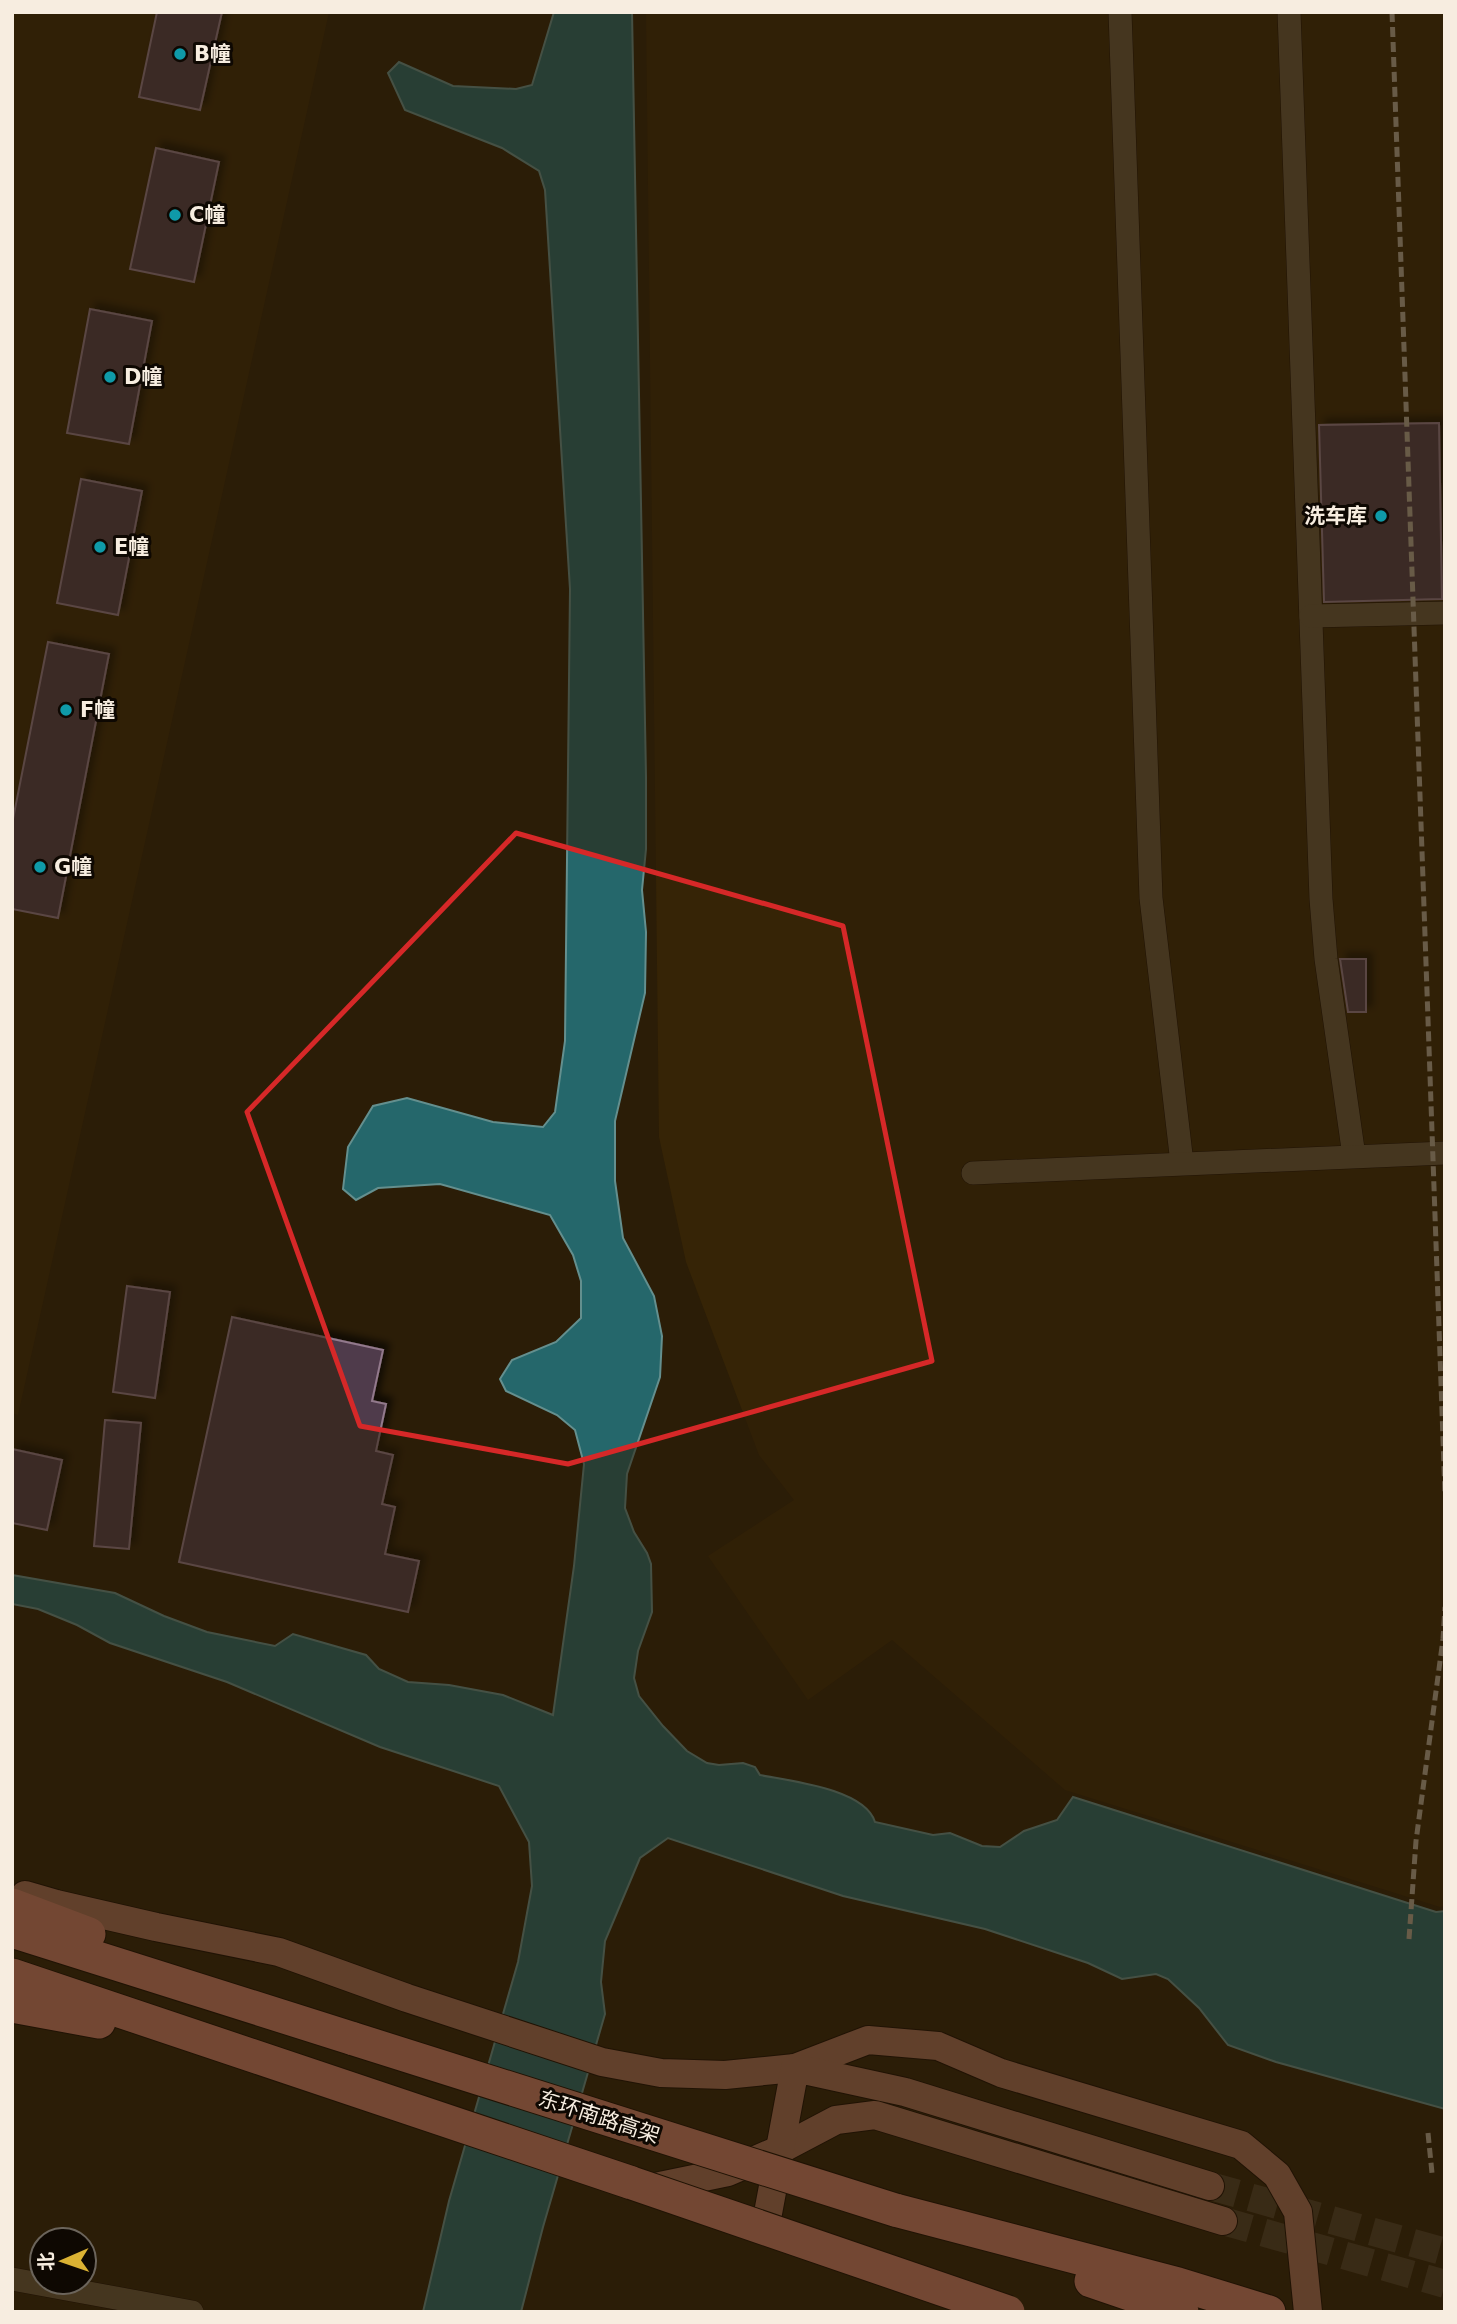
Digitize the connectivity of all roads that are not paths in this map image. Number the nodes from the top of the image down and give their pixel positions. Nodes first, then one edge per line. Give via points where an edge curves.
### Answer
1 (1120, 12) edge
2 (1289, 12) edge
3 (1445, 613) edge
4 (1311, 616) junction
5 (1445, 1153) edge
6 (1354, 1156) junction
7 (1182, 1163) junction
8 (972, 1172) dead end
9 (12, 1890) edge
10 (12, 1905) edge
11 (12, 1931) edge
12 (12, 1962) edge
13 (12, 1975) edge
14 (12, 2006) edge
15 (295, 2020) junction
16 (199, 2038) junction
17 (795, 2068) junction
18 (781, 2149) junction
19 (660, 2186) junction
20 (1210, 2186) tunnel mouth
21 (895, 2210) junction
22 (1223, 2221) tunnel mouth
23 (766, 2224) junction
24 (12, 2279) edge
25 (192, 2312) edge
26 (986, 2312) edge
27 (1008, 2312) edge
28 (1182, 2312) edge
29 (1269, 2312) edge
30 (1308, 2312) edge

1 - 7 street via 1151,898
2 - 4 street
3 - 4 street
4 - 6 street via 1322,911
5 - 6 street
6 - 7 street
7 - 8 street
9 - 17 main road via 56,1905 279,1952 602,2062 661,2073 725,2075
10 - 15 highway
11 - 15 highway, 东环南路高架
12 - 19 main road
13 - 16 highway
14 - 16 highway
15 - 21 highway, 东环南路高架, bridge
16 - 27 highway, bridge
17 - 18 main road
17 - 20 main road via 905,2092
17 - 30 main road via 868,2040 938,2046 1002,2073 1241,2144 1277,2175 1298,2212
18 - 19 main road via 728,2172
18 - 22 main road via 836,2120 875,2115
18 - 23 main road
19 - 23 main road
21 - 28 highway, 东环南路高架
21 - 29 highway
23 - 26 main road via 878,2265
24 - 25 street

